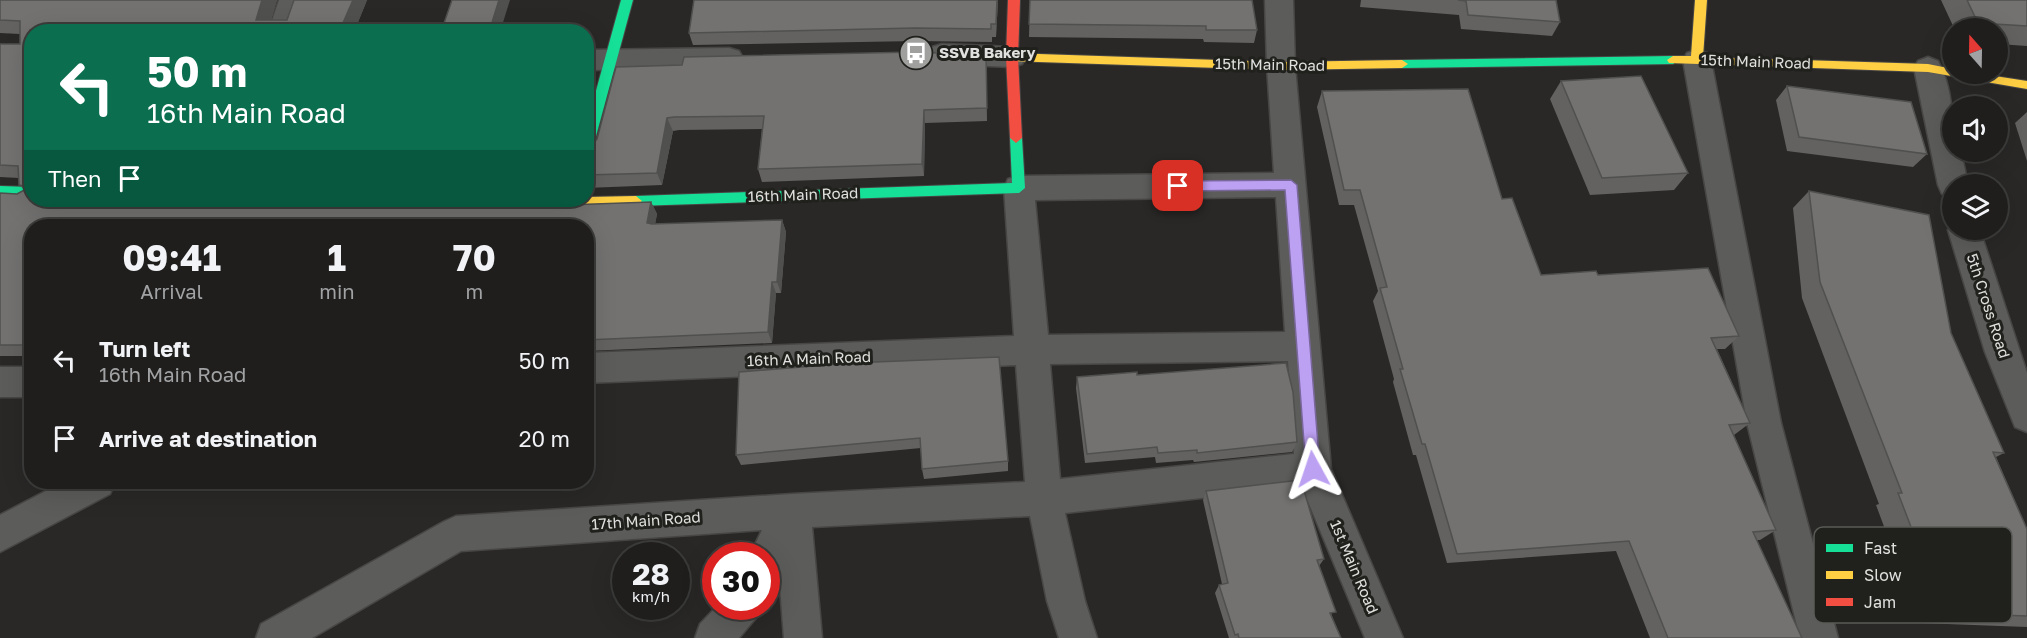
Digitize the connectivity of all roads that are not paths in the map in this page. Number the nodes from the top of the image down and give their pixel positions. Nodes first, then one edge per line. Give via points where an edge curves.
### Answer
1 (293, 0) edge
2 (627, 0) edge
3 (1014, 0) edge
4 (1279, 0) edge
5 (1701, 0) edge
6 (285, 24) edge
7 (916, 53) edge
8 (751, 57) edge
9 (1012, 57) junction
10 (1697, 60) junction
11 (598, 61) edge
12 (1281, 66) junction
13 (1941, 70) edge
14 (2008, 82) edge
15 (2027, 85) edge
16 (594, 91) edge
17 (1952, 174) edge
18 (1291, 185) junction
19 (1019, 188) junction
20 (0, 191) edge
21 (24, 192) edge
22 (594, 200) edge
23 (1967, 240) edge
24 (1303, 346) junction
25 (1031, 350) junction
26 (594, 368) edge
27 (0, 382) edge
28 (24, 382) edge
29 (2027, 416) edge
30 (1313, 469) junction
31 (84, 489) edge
32 (1044, 498) junction
33 (792, 511) junction
34 (0, 534) edge
35 (776, 542) edge
36 (1814, 618) edge
37 (730, 620) edge
38 (1815, 623) edge
39 (275, 638) edge
40 (714, 638) edge
41 (803, 638) edge
42 (1078, 638) edge
43 (1384, 638) edge
44 (1819, 638) edge

1 - 6 street
2 - 11 street
3 - 9 street
4 - 12 street, 1st Main Road
5 - 10 street
7 - 9 street, 15th Main Road
8 - 11 street
9 - 12 street, 15th Main Road
9 - 19 street
10 - 12 street, 15th Main Road
10 - 13 street, 15th Main Road
10 - 36 street via 1764,423
11 - 16 street
12 - 18 street, 1st Main Road
13 - 17 street
14 - 15 street
18 - 19 street, 16th Main Road
18 - 24 street, 1st Main Road
19 - 22 street, 16th Main Road
19 - 25 street
20 - 21 street
23 - 29 street, 5th Cross Road via 2002,352
24 - 25 street, 16th A Main Road
24 - 30 street, 1st Main Road
25 - 26 street, 16th A Main Road
25 - 32 street
27 - 28 street
30 - 32 street, 17th Main Road
30 - 43 street, 1st Main Road
31 - 34 street
32 - 33 street, 17th Main Road
32 - 42 street
33 - 35 street
33 - 39 street, 17th Main Road via 456,534
33 - 41 street
37 - 40 street
38 - 44 street

